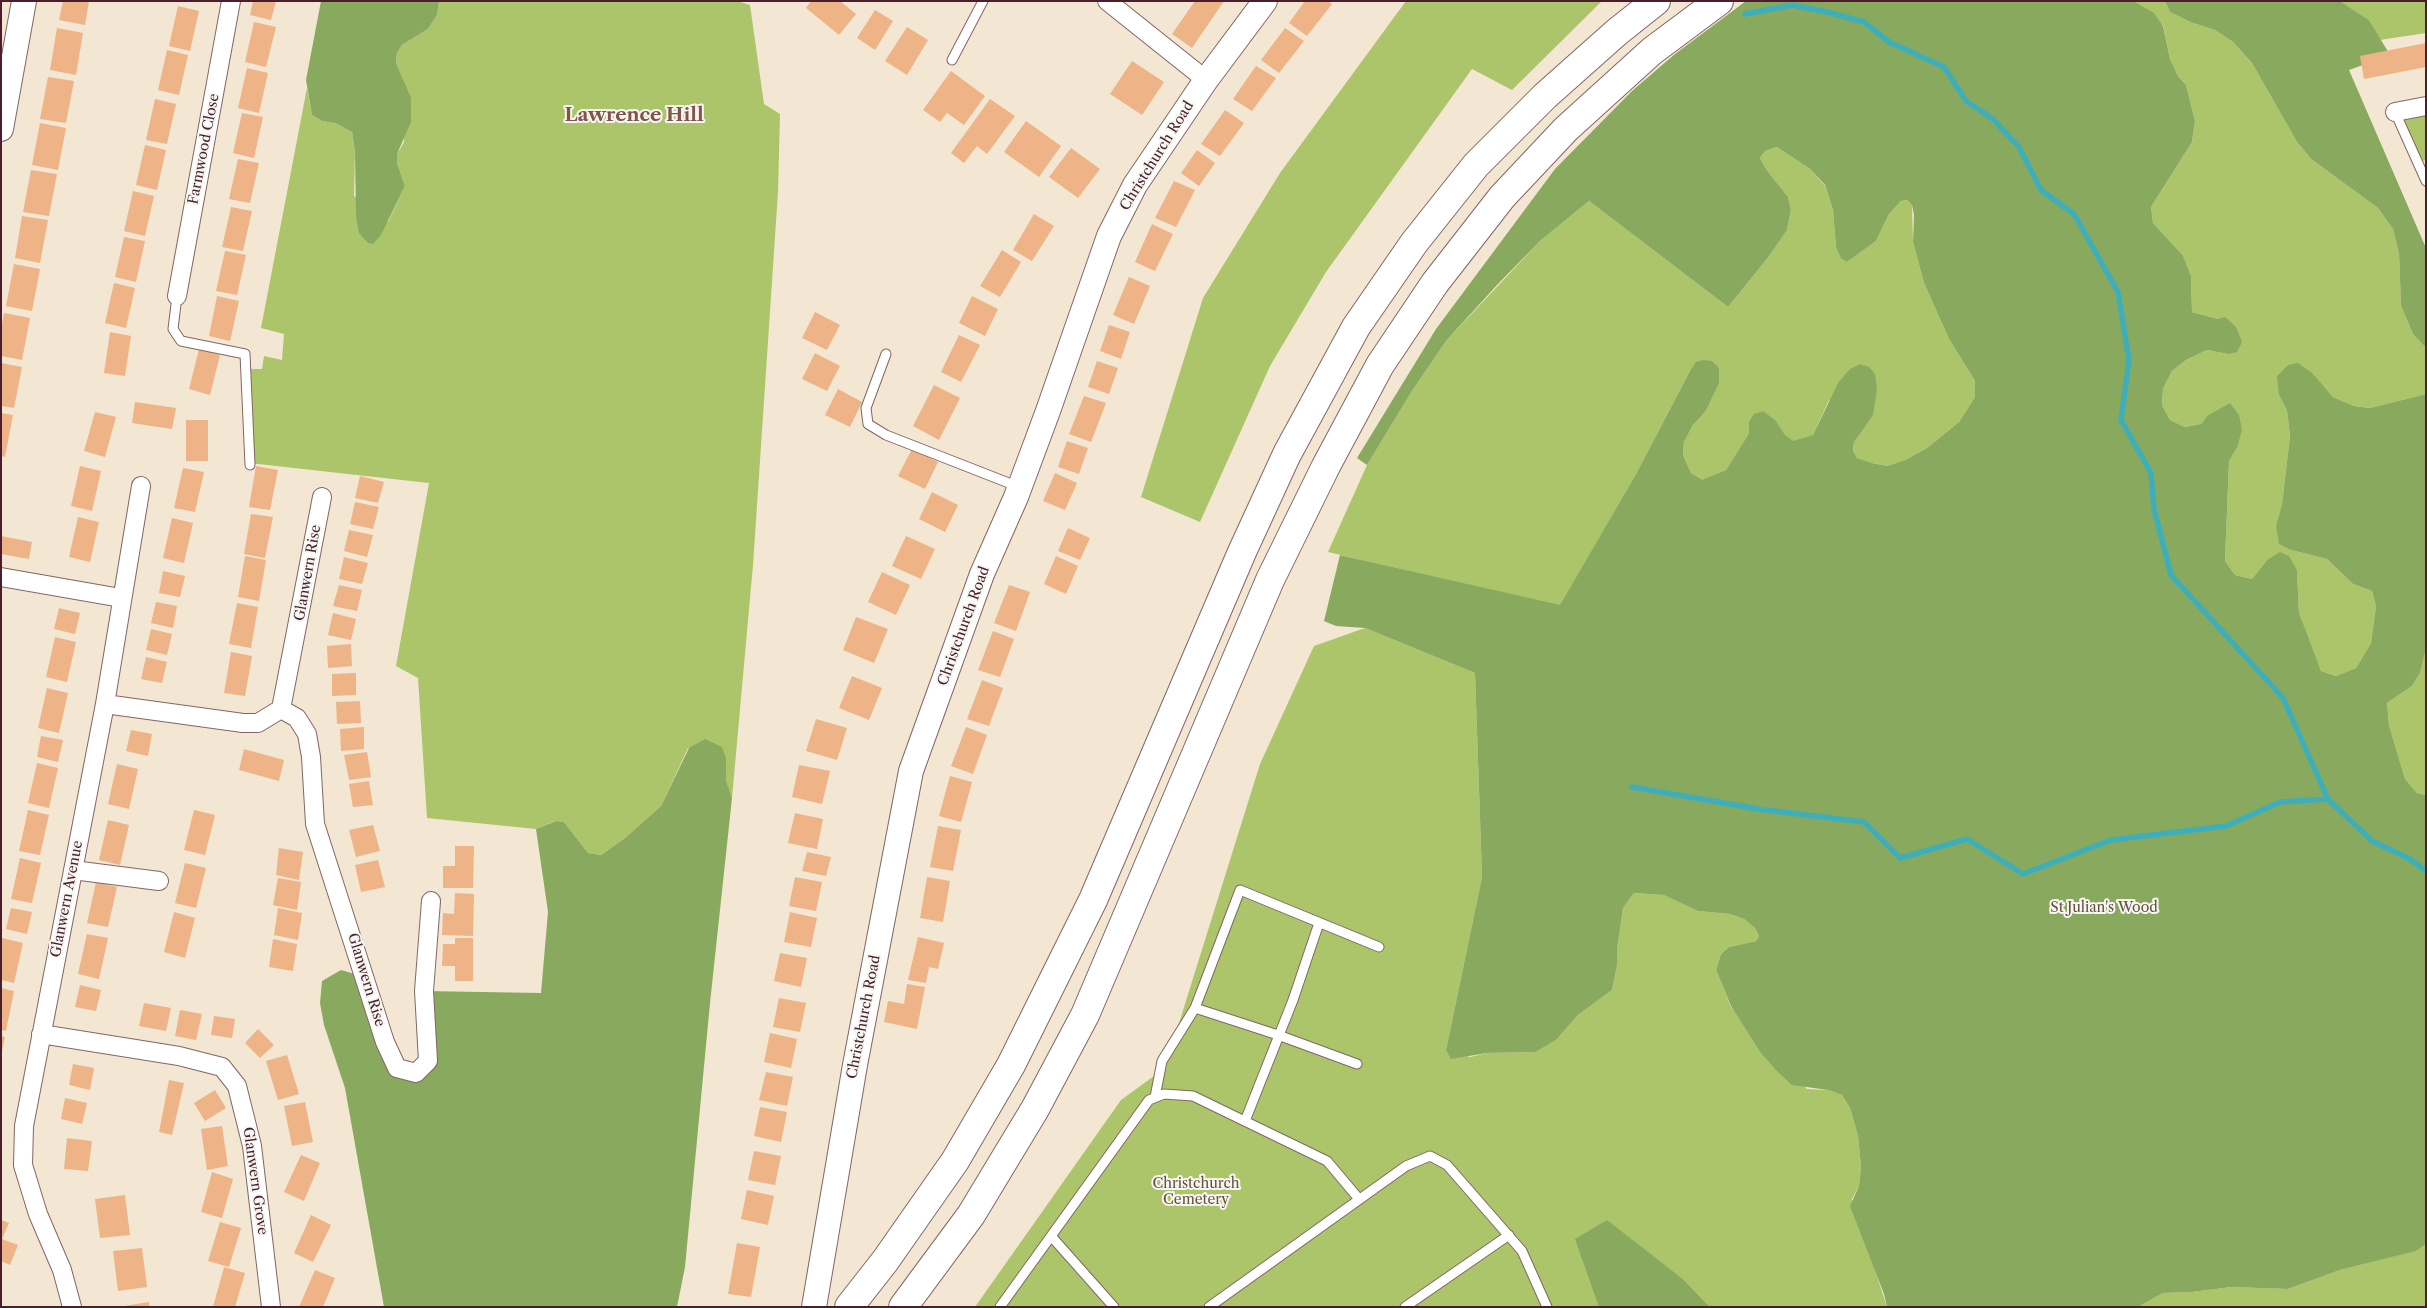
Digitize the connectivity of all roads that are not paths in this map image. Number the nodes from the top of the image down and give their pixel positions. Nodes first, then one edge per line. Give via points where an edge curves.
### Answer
1 (24, 1) edge
2 (231, 1) edge
3 (983, 1) edge
4 (1107, 1) edge
5 (1265, 1) edge
6 (1656, 1) edge
7 (1719, 1) edge
8 (952, 60) dead end
9 (1206, 80) junction
10 (2426, 106) edge
11 (2395, 112) joint
12 (1, 129) edge
13 (2426, 181) edge
14 (177, 296) joint
15 (886, 354) dead end
16 (250, 465) dead end
17 (141, 486) dead end
18 (1020, 487) junction
19 (322, 496) dead end
20 (1, 577) edge
21 (121, 598) junction
22 (105, 704) junction
23 (282, 709) junction
24 (73, 870) junction
25 (159, 882) dead end
26 (430, 901) dead end
27 (1319, 922) junction
28 (1379, 947) dead end
29 (1195, 1008) junction
30 (41, 1034) junction
31 (1278, 1035) junction
32 (1357, 1064) dead end
33 (1155, 1097) junction
34 (1245, 1121) junction
35 (1359, 1199) junction
36 (1508, 1234) junction
37 (1051, 1236) junction
38 (72, 1307) edge
39 (271, 1307) edge
40 (814, 1307) edge
41 (849, 1307) edge
42 (903, 1307) edge
43 (1000, 1307) edge
44 (1114, 1307) edge
45 (1209, 1307) edge
46 (1405, 1307) edge
47 (1547, 1307) edge

1 - 12 street
2 - 14 street, Farmwood Close
3 - 8 lane
4 - 9 street
5 - 9 street, Christchurch Road
6 - 41 highway via 1545,96 1476,165 1414,243 1356,327 1287,454 1093,900 1011,1065 955,1162
7 - 42 highway via 1652,51 1566,129 1502,197 1435,283 1380,365 1270,580 1086,1015 1035,1110 971,1215
9 - 18 street, Christchurch Road via 1135,185 1109,236
10 - 11 street
11 - 13 lane
14 - 16 lane via 173,329 181,341 245,354
15 - 18 lane via 866,408 868,424 886,435
17 - 21 street, Glanwern Avenue
18 - 40 street, Christchurch Road via 982,574 912,771 874,959
19 - 23 street, Glanwern Rise
20 - 21 street
21 - 22 street, Glanwern Avenue
22 - 23 street via 243,723 258,723
22 - 24 street, Glanwern Avenue
23 - 26 street, Glanwern Rise via 297,718 307,734 315,824 385,1042 397,1068 416,1073 428,1061 424,991
24 - 25 street
24 - 30 street, Glanwern Avenue
27 - 28 lane
27 - 29 lane via 1240,890
27 - 31 lane
29 - 31 lane
29 - 33 lane via 1162,1061
30 - 38 street, Glanwern Avenue via 24,1126 23,1164 38,1214 62,1270
30 - 39 street, Glanwern Grove via 179,1056 222,1067 237,1086 252,1146
31 - 32 lane
31 - 34 lane
33 - 34 lane via 1164,1094 1193,1096
33 - 37 lane via 1149,1100
34 - 35 lane via 1326,1161
35 - 36 lane via 1406,1166 1430,1156 1447,1165
35 - 45 lane
36 - 46 lane
36 - 47 lane via 1522,1251
37 - 43 lane
37 - 44 lane

